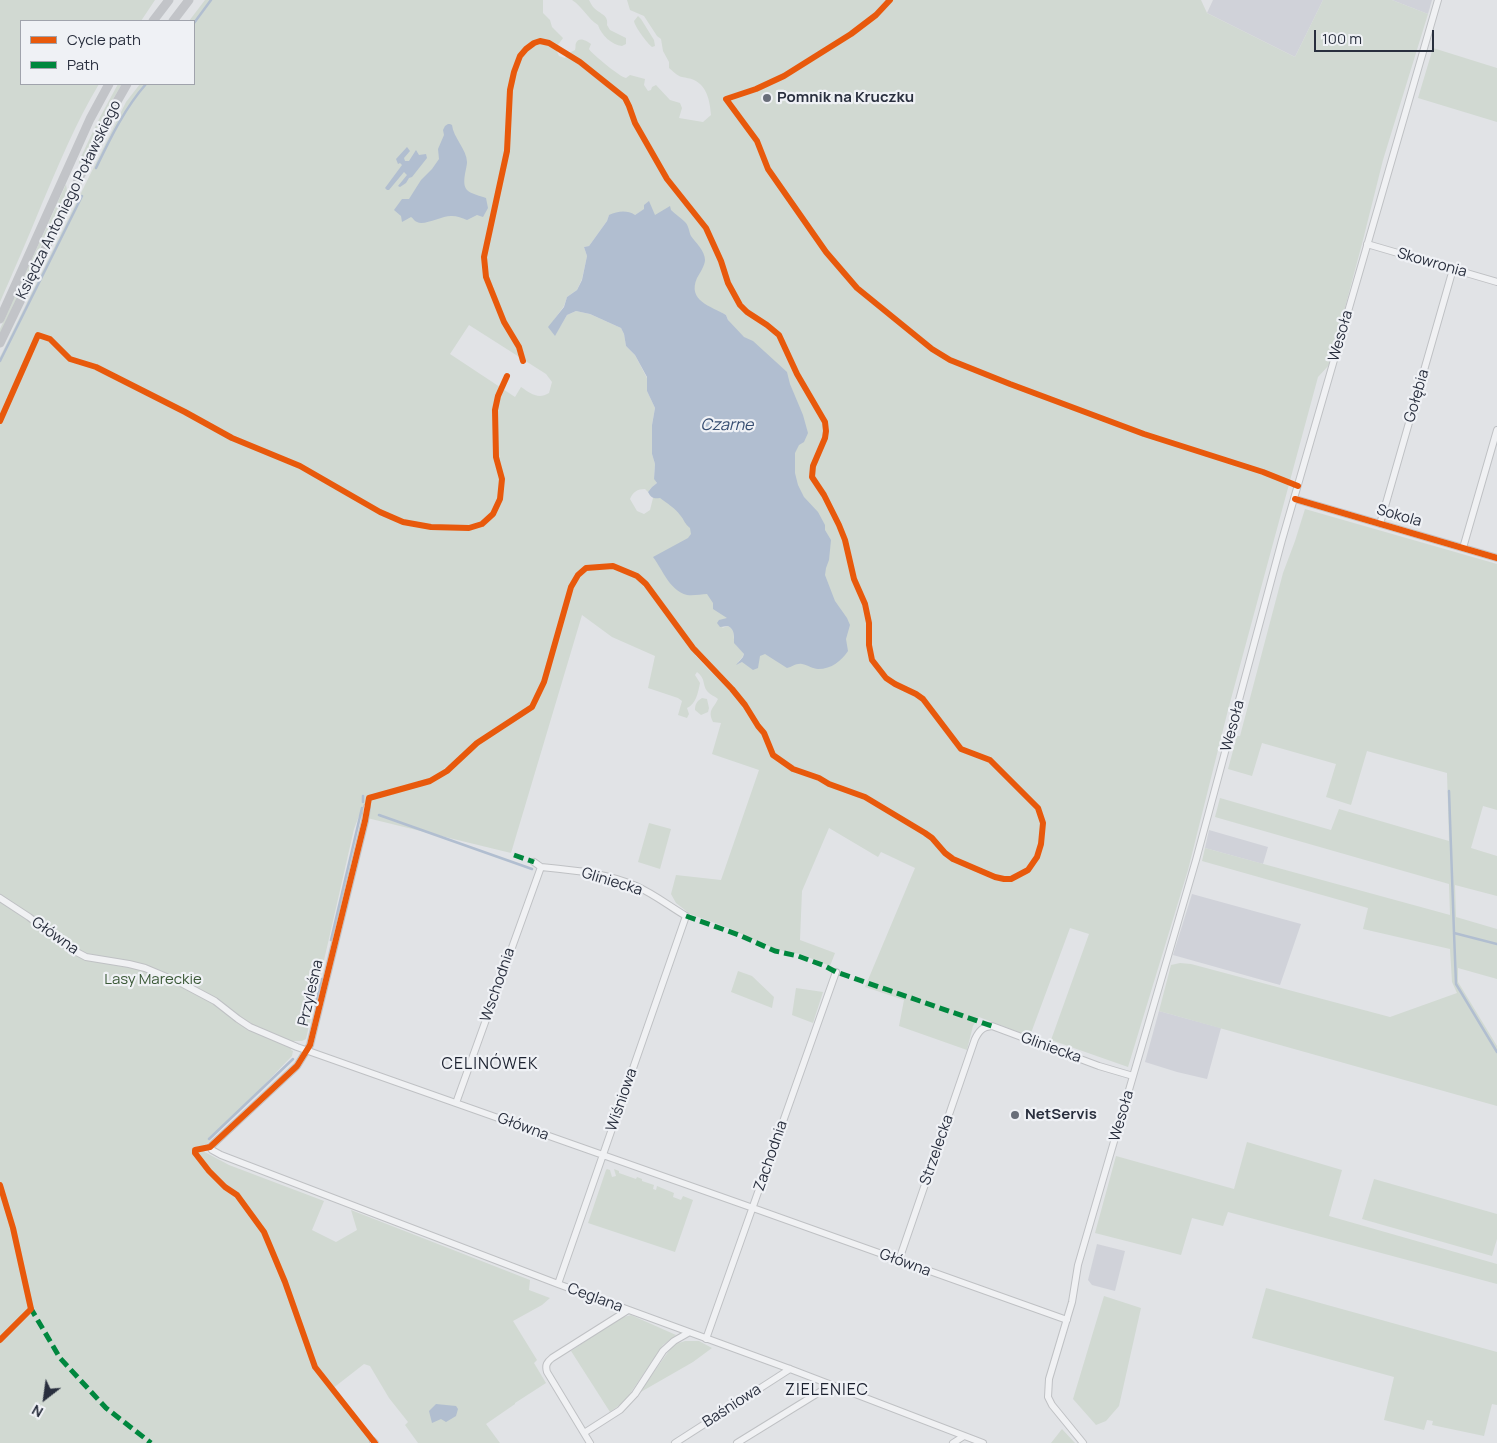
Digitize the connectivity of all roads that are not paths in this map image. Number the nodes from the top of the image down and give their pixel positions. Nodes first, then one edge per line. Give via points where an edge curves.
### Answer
1 (169, 0) edge
2 (189, 0) edge
3 (1438, 0) edge
4 (154, 20) edge
5 (174, 20) edge
6 (108, 85) edge
7 (126, 85) edge
8 (1367, 244) junction
9 (1453, 269) junction
10 (1497, 282) edge
11 (0, 319) edge
12 (0, 343) edge
13 (1497, 430) edge
14 (1295, 499) junction
15 (1380, 524) junction
16 (1463, 548) junction
17 (1497, 558) edge
18 (367, 806) dead end
19 (534, 862) dead end
20 (541, 867) junction
21 (0, 898) edge
22 (686, 916) joint
23 (836, 972) dead end
24 (975, 1040) joint
25 (307, 1050) junction
26 (1133, 1076) junction
27 (456, 1104) junction
28 (210, 1147) joint
29 (603, 1156) junction
30 (753, 1208) junction
31 (899, 1260) junction
32 (558, 1284) junction
33 (628, 1310) junction
34 (1067, 1320) junction
35 (688, 1333) junction
36 (706, 1339) junction
37 (790, 1369) junction
38 (831, 1385) junction
39 (584, 1433) junction
40 (964, 1436) junction
41 (590, 1443) edge
42 (675, 1443) edge
43 (737, 1443) edge
44 (953, 1443) edge
45 (983, 1443) edge
46 (1083, 1443) edge

1 - 4 main road
2 - 5 main road
3 - 8 street, Wesoła
6 - 11 main road, Księdza Antoniego Poławskiego via 83,134
7 - 12 main road, Księdza Antoniego Poławskiego
8 - 9 street, Skowronia
8 - 14 street, Wesoła
9 - 10 street, Skowronia
9 - 15 street, Gołębia
13 - 16 street
14 - 15 street, Sokola
14 - 26 street, Wesoła
15 - 16 street, Sokola
16 - 17 street, Sokola
18 - 25 street, Przyleśna via 313,1037
19 - 20 street, Gliniecka
20 - 22 street, Gliniecka via 592,873 634,885
20 - 27 street, Wschodnia
21 - 25 street, Główna via 86,957 145,968 215,1001 250,1027
22 - 29 street, Wiśniowa
23 - 30 street, Zachodnia
24 - 26 street, Gliniecka via 983,1027 992,1026
24 - 31 street, Strzelecka
25 - 27 street, Główna
25 - 28 street, Przyleśna via 297,1066
26 - 34 street, Wesoła via 1078,1265
27 - 29 street, Główna
28 - 32 street, Ceglana via 221,1155
29 - 30 street, Główna
29 - 32 street, Wiśniowa
30 - 31 street, Główna
30 - 36 street, Zachodnia
31 - 34 street, Główna
32 - 33 street, Ceglana
33 - 35 street, Ceglana
33 - 39 street via 547,1363 546,1372
34 - 46 street, Wesoła via 1048,1379 1048,1397
35 - 36 street, Ceglana
35 - 39 street via 663,1351 635,1394 620,1410
36 - 37 street, Ceglana
37 - 38 street, Ceglana
37 - 42 street, Baśniowa
38 - 40 street, Ceglana
38 - 43 street
39 - 41 street
40 - 44 street
40 - 45 street, Ceglana

